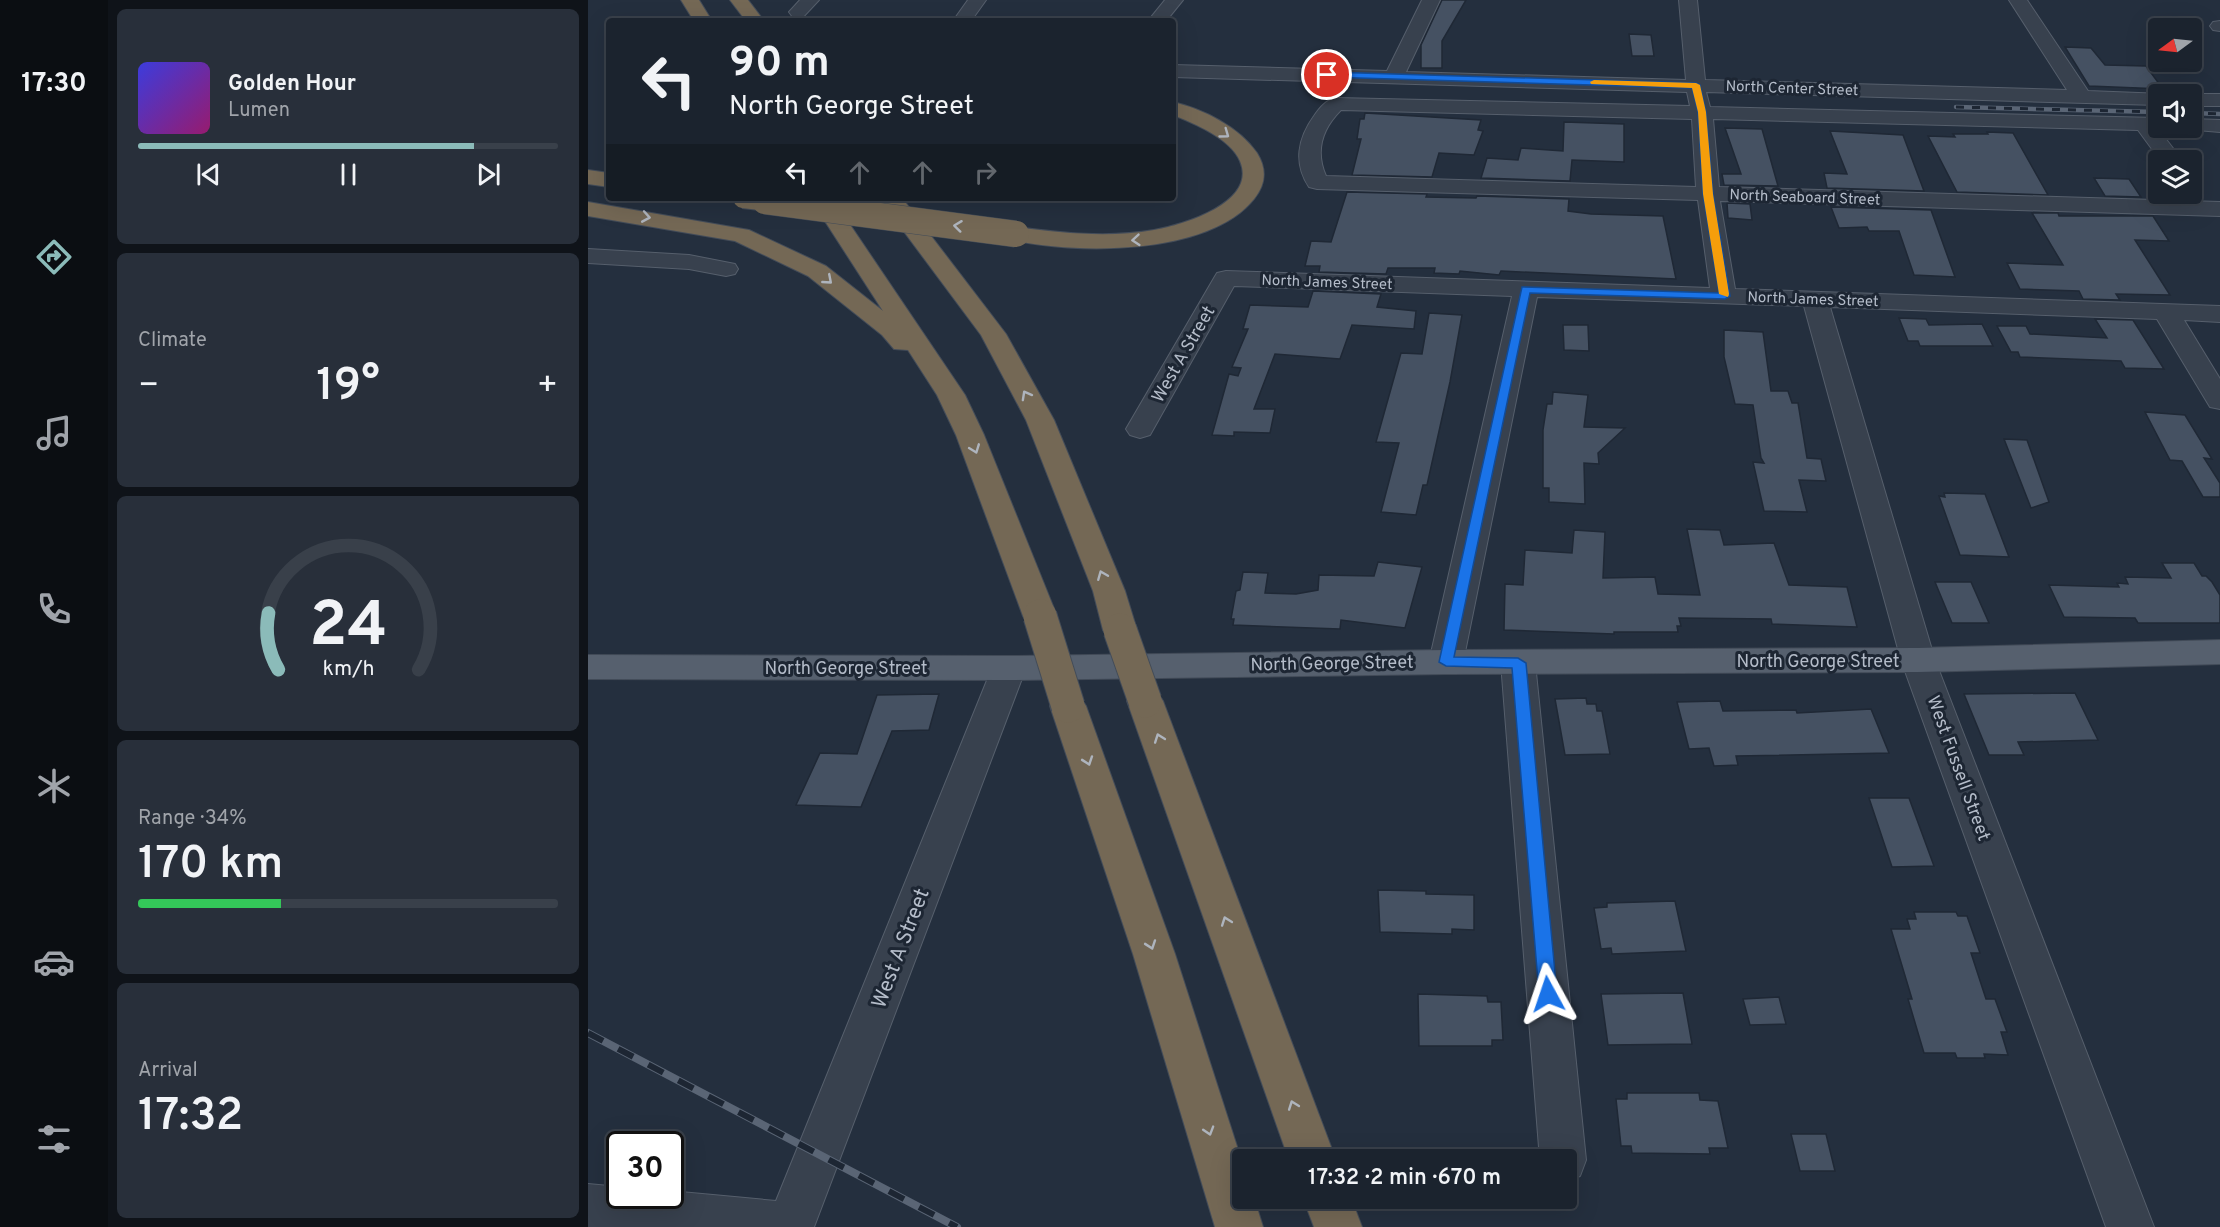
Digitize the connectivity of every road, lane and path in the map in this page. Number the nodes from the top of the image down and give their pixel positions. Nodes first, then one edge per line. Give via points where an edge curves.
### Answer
1 (690, 0) edge
2 (739, 0) edge
3 (977, 0) edge
4 (1174, 0) edge
5 (1431, 0) edge
6 (1688, 0) edge
7 (2018, 0) edge
8 (702, 18) edge
9 (753, 18) edge
10 (964, 18) edge
11 (1159, 18) edge
12 (1176, 70) edge
13 (1394, 77) junction
14 (1696, 85) junction
15 (2081, 96) junction
16 (2148, 99) edge
17 (2202, 100) edge
18 (2220, 100) edge
19 (1176, 109) edge
20 (1702, 112) junction
21 (2148, 124) edge
22 (2202, 125) edge
23 (2220, 126) edge
24 (588, 177) edge
25 (606, 180) edge
26 (1317, 182) joint
27 (1708, 194) junction
28 (2202, 199) edge
29 (766, 201) edge
30 (822, 201) edge
31 (892, 201) edge
32 (588, 208) edge
33 (2213, 209) edge
34 (2220, 228) edge
35 (588, 256) edge
36 (726, 269) dead end
37 (1226, 278) joint
38 (1526, 289) junction
39 (1725, 296) junction
40 (1815, 299) junction
41 (2165, 311) junction
42 (2220, 314) edge
43 (951, 395) junction
44 (2220, 402) edge
45 (1140, 429) dead end
46 (2220, 652) edge
47 (1918, 660) junction
48 (1446, 662) junction
49 (1518, 663) junction
50 (588, 667) edge
51 (1009, 668) junction
52 (1309, 1149) edge
53 (1562, 1149) edge
54 (588, 1207) edge
55 (1331, 1209) edge
56 (790, 1226) edge
57 (1239, 1227) edge
58 (1338, 1227) edge
59 (2130, 1227) edge

1 - 8 highway
2 - 9 highway
3 - 10 street
4 - 11 street
5 - 13 street
6 - 14 street
7 - 15 street
12 - 13 street, North Center Street
13 - 14 street, North Center Street
14 - 15 street, North Center Street
14 - 20 street
15 - 16 street, North Center Street
17 - 18 street
19 -> 29 highway, bridge via 1226,134 1251,160 1253,176 1249,191 1229,209 1174,233 1141,240 1102,241 1016,234
20 - 21 street, North Center Street
20 - 26 street, North Center Street via 1336,104 1324,114 1312,139 1309,159
20 - 27 street
22 - 23 street
24 - 25 highway
26 - 27 street, North Seaboard Street
27 - 33 street, North Seaboard Street
27 - 39 street
28 - 33 street
30 - 43 highway
52 -> 31 highway, bridge via 1145,701 1109,591 1040,420 993,334
32 -> 43 highway via 741,236 817,271 891,330
33 - 34 street
35 - 36 street via 689,262
37 - 38 street, North James Street
37 - 45 street, West A Street
38 - 39 street, North James Street
38 - 48 street
39 - 40 street, North James Street
40 - 41 street, North James Street
40 - 47 street, West Fussell Street
41 - 42 street, North James Street
41 - 44 street
43 -> 57 highway, bridge via 1040,616 1154,954
46 - 47 main road, North George Street
47 - 49 main road, North George Street
47 - 59 street, West Fussell Street
48 - 49 main road, North George Street
48 - 51 main road, North George Street
49 - 53 street
50 - 51 main road, North George Street
51 - 56 street, West A Street
54 - 56 street
55 - 58 highway

